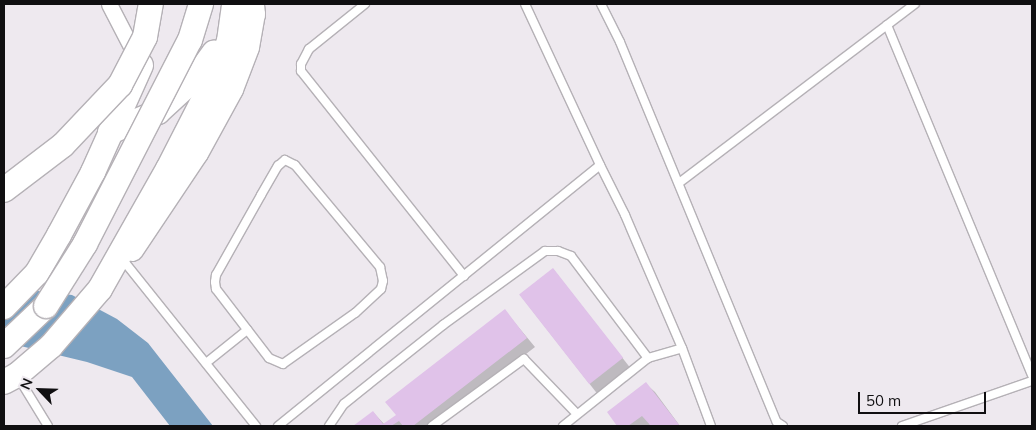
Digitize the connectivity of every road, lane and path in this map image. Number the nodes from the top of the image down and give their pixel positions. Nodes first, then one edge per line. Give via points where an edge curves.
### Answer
1 (109, 4) edge
2 (140, 4) edge
3 (151, 4) edge
4 (201, 4) edge
5 (218, 4) edge
6 (234, 4) edge
7 (253, 4) edge
8 (365, 4) edge
9 (525, 4) edge
10 (600, 4) edge
11 (915, 4) edge
12 (888, 25) junction
13 (230, 31) junction
14 (141, 66) junction
15 (110, 132) junction
16 (600, 165) junction
17 (679, 183) junction
18 (4, 190) edge
19 (123, 260) junction
20 (464, 276) junction
21 (100, 289) junction
22 (4, 307) edge
23 (247, 330) junction
24 (4, 346) edge
25 (682, 348) junction
26 (648, 358) junction
27 (206, 363) junction
28 (1032, 375) edge
29 (10, 378) edge
30 (1032, 381) edge
31 (577, 414) junction
32 (48, 426) edge
33 (256, 426) edge
34 (278, 426) edge
35 (329, 426) edge
36 (432, 426) edge
37 (563, 426) edge
38 (711, 426) edge
39 (783, 426) edge
40 (902, 426) edge

1 - 14 street
2 - 14 main road
3 - 18 main road, bridge via 145,37 120,85 63,145
4 - 24 main road, bridge via 190,40 85,244 46,306
5 - 13 main road
6 - 13 main road
7 - 19 main road via 248,47 232,89 197,153
8 - 20 lane via 308,49 301,71
9 - 16 lane
10 - 17 lane via 620,42
11 - 12 lane
12 - 17 lane
12 - 28 lane
13 - 15 main road via 198,76 158,112
13 - 21 main road via 216,75 168,169
14 - 15 main road
15 - 22 main road via 93,172 37,273
16 - 20 lane
16 - 25 lane
17 - 39 lane via 778,422
19 - 21 main road
19 - 27 lane
20 - 34 lane
21 - 29 main road via 51,346
23 - 23 lane via 216,288 216,275 278,166 289,160 380,267 384,281 382,289 355,313 283,364 269,358
23 - 27 lane
25 - 26 lane
25 - 38 lane
26 - 31 lane
26 - 35 lane via 570,256 558,251 545,251 443,325 352,398
27 - 33 lane
29 - 32 lane
30 - 40 lane
31 - 36 lane via 524,358
31 - 37 lane

